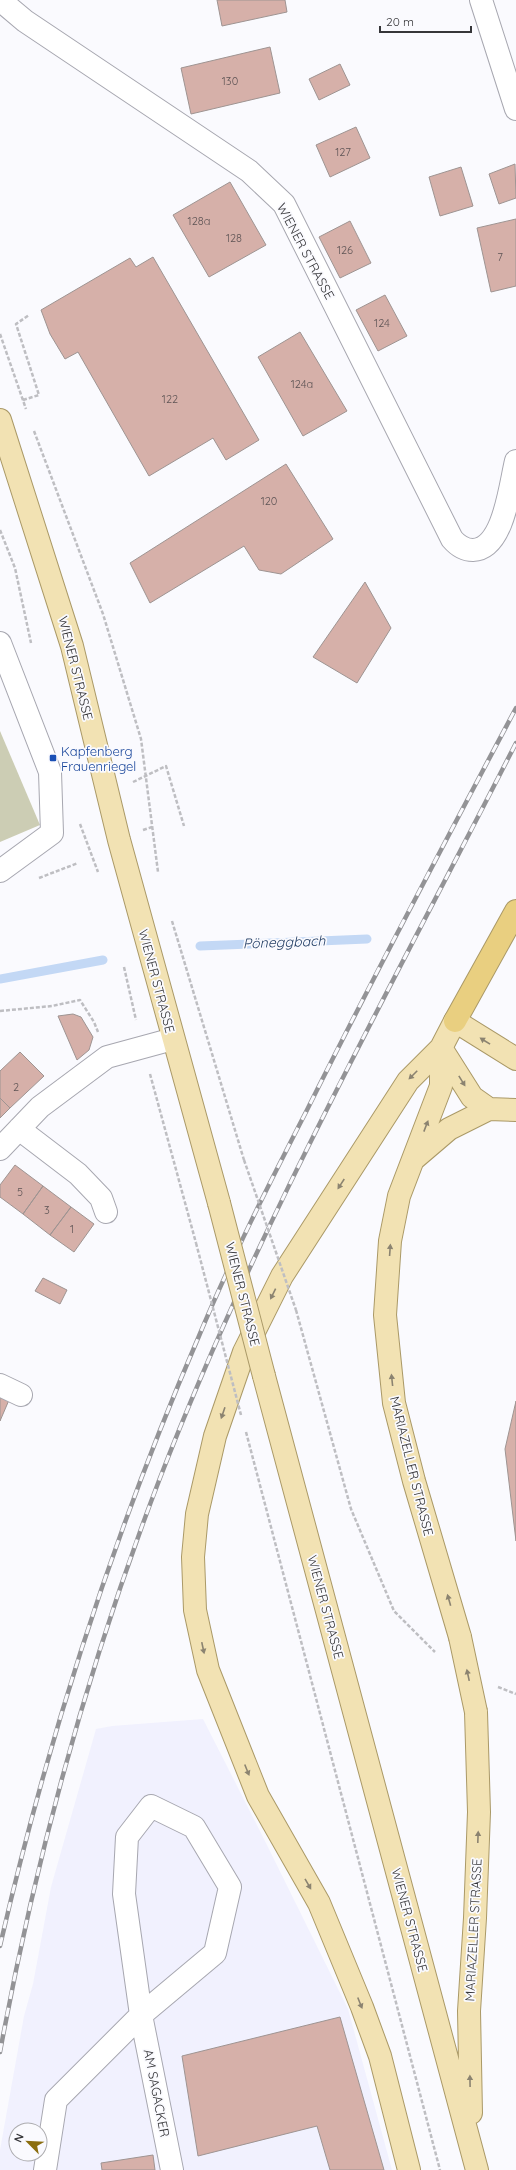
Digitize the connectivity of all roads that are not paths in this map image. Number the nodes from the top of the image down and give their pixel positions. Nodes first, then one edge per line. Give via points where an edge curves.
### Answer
1 (0, 0) edge
2 (481, 0) edge
3 (516, 109) edge
4 (0, 420) edge
5 (516, 461) edge
6 (0, 643) edge
7 (0, 871) edge
8 (516, 911) edge
9 (455, 1021) junction
10 (173, 1039) junction
11 (441, 1048) junction
12 (516, 1060) edge
13 (489, 1109) junction
14 (516, 1110) edge
15 (19, 1129) junction
16 (0, 1149) edge
17 (412, 1161) junction
18 (106, 1212) dead end
19 (0, 1385) edge
20 (21, 1395) dead end
21 (141, 2015) junction
22 (472, 2148) junction
23 (45, 2170) edge
24 (172, 2170) edge
25 (409, 2170) edge
26 (478, 2170) edge

1 - 5 street, WIENER STRASSE via 25,21 249,171 284,204 452,539 458,545 468,550 480,550 492,539 501,524
2 - 3 street
4 - 10 main road, WIENER STRASSE via 72,646
6 - 7 street via 50,772 52,833
8 - 9 highway, MARIAZELLER STRASSE
9 - 11 main road, MARIAZELLER STRASSE
12 -> 9 main road
10 - 15 street via 107,1057 40,1107
10 - 22 main road, WIENER STRASSE, bridge
11 -> 13 main road via 472,1097
17 -> 11 main road, MARIAZELLER STRASSE via 442,1086
11 -> 25 main road via 408,1081 282,1276 244,1352 215,1436 196,1514 193,1557 195,1610 208,1670 258,1796 319,1902 362,2007 380,2056
13 - 14 main road
13 - 17 main road via 449,1128
15 - 16 street
15 - 18 street via 78,1174 101,1198
22 -> 17 main road, MARIAZELLER STRASSE, bridge via 468,2011 479,1812 476,1712 460,1638 414,1482 394,1403 385,1315 390,1241 399,1196
19 - 20 street
21 - 21 street, AM SAGACKER via 215,1953 230,1887 194,1827 151,1806 127,1837 124,1894
21 - 23 street via 56,2100
21 - 24 street, AM SAGACKER
22 - 26 main road, WIENER STRASSE

